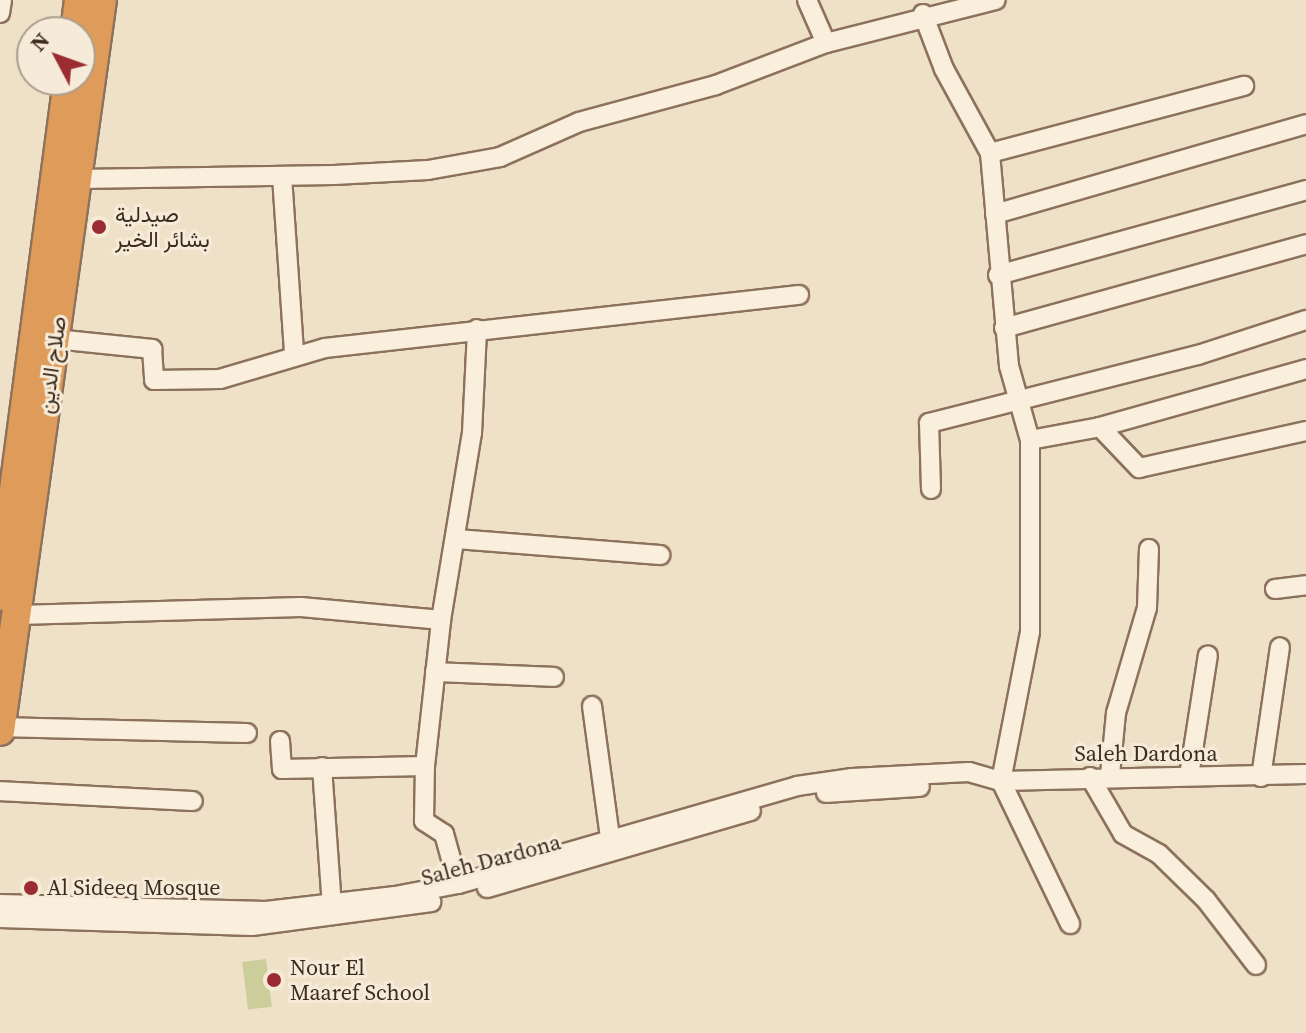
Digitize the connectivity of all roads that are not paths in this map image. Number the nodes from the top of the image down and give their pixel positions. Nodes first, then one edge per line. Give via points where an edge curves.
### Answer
1 (2, 0) edge
2 (102, 0) edge
3 (807, 0) edge
4 (996, 0) edge
5 (0, 13) edge
6 (923, 14) junction
7 (826, 43) junction
8 (1244, 86) dead end
9 (66, 96) edge
10 (1306, 124) edge
11 (990, 153) junction
12 (282, 176) junction
13 (79, 179) junction
14 (1306, 190) edge
15 (995, 214) junction
16 (1306, 244) edge
17 (998, 275) junction
18 (799, 295) dead end
19 (1306, 320) edge
20 (1004, 328) junction
21 (477, 329) junction
22 (55, 339) junction
23 (294, 354) junction
24 (1306, 369) edge
25 (1021, 402) junction
26 (1100, 427) junction
27 (1306, 431) edge
28 (1030, 440) junction
29 (931, 489) dead end
30 (456, 539) junction
31 (1149, 549) dead end
32 (660, 555) dead end
33 (1306, 585) edge
34 (1275, 589) dead end
35 (9, 606) edge
36 (441, 620) junction
37 (1280, 647) dead end
38 (1208, 655) dead end
39 (435, 672) junction
40 (554, 677) dead end
41 (592, 706) dead end
42 (0, 729) edge
43 (247, 733) dead end
44 (280, 741) dead end
45 (425, 766) junction
46 (322, 767) junction
47 (1306, 774) edge
48 (1110, 775) junction
49 (1189, 776) junction
50 (1090, 777) junction
51 (1261, 777) junction
52 (993, 780) junction
53 (0, 791) edge
54 (193, 801) dead end
55 (610, 838) junction
56 (458, 884) junction
57 (0, 904) edge
58 (332, 905) junction
59 (0, 918) edge
60 (1070, 924) dead end
61 (1256, 965) dead end

1 - 5 street
2 - 13 highway, صلاح الدين
3 - 7 street
4 - 6 street
6 - 7 street
6 - 11 street via 944,69
7 - 12 street via 716,85 579,122 500,157 428,170
8 - 11 street
9 - 35 highway, صلاح الدين
10 - 15 street
11 - 15 street
12 - 13 street
12 - 23 street
13 - 22 highway, صلاح الدين
14 - 17 street
15 - 17 street
16 - 20 street
17 - 20 street
18 - 21 street
19 - 25 street
20 - 25 street
21 - 23 street
21 - 30 street via 472,433
22 - 23 street via 152,349 154,380 220,379
22 - 35 highway, صلاح الدين
24 - 26 street
25 - 28 street
25 - 29 street via 929,423
26 - 27 street via 1139,468
26 - 28 street
28 - 52 street via 1030,632
30 - 32 street
30 - 36 street
31 - 48 street via 1147,608 1116,713
33 - 34 street
35 - 36 street via 259,606
35 - 42 highway, صلاح الدين
36 - 39 street
37 - 51 street
38 - 49 street
39 - 40 street
39 - 45 street
41 - 55 street
42 - 43 street
44 - 46 street via 282,769
45 - 46 street
45 - 56 street via 424,821 444,834
46 - 58 street
47 - 51 street, Saleh Dardona
48 - 49 street, Saleh Dardona
48 - 50 street, Saleh Dardona
49 - 51 street, Saleh Dardona
50 - 52 street, Saleh Dardona
50 - 61 street via 1123,834 1159,854 1206,900
52 - 55 street, Saleh Dardona via 969,772 797,786
52 - 59 street, Saleh Dardona via 798,797 471,892 362,914 252,926
52 - 60 street
53 - 54 street
55 - 56 street, Saleh Dardona
56 - 58 street, Saleh Dardona
57 - 58 street, Saleh Dardona via 196,912

